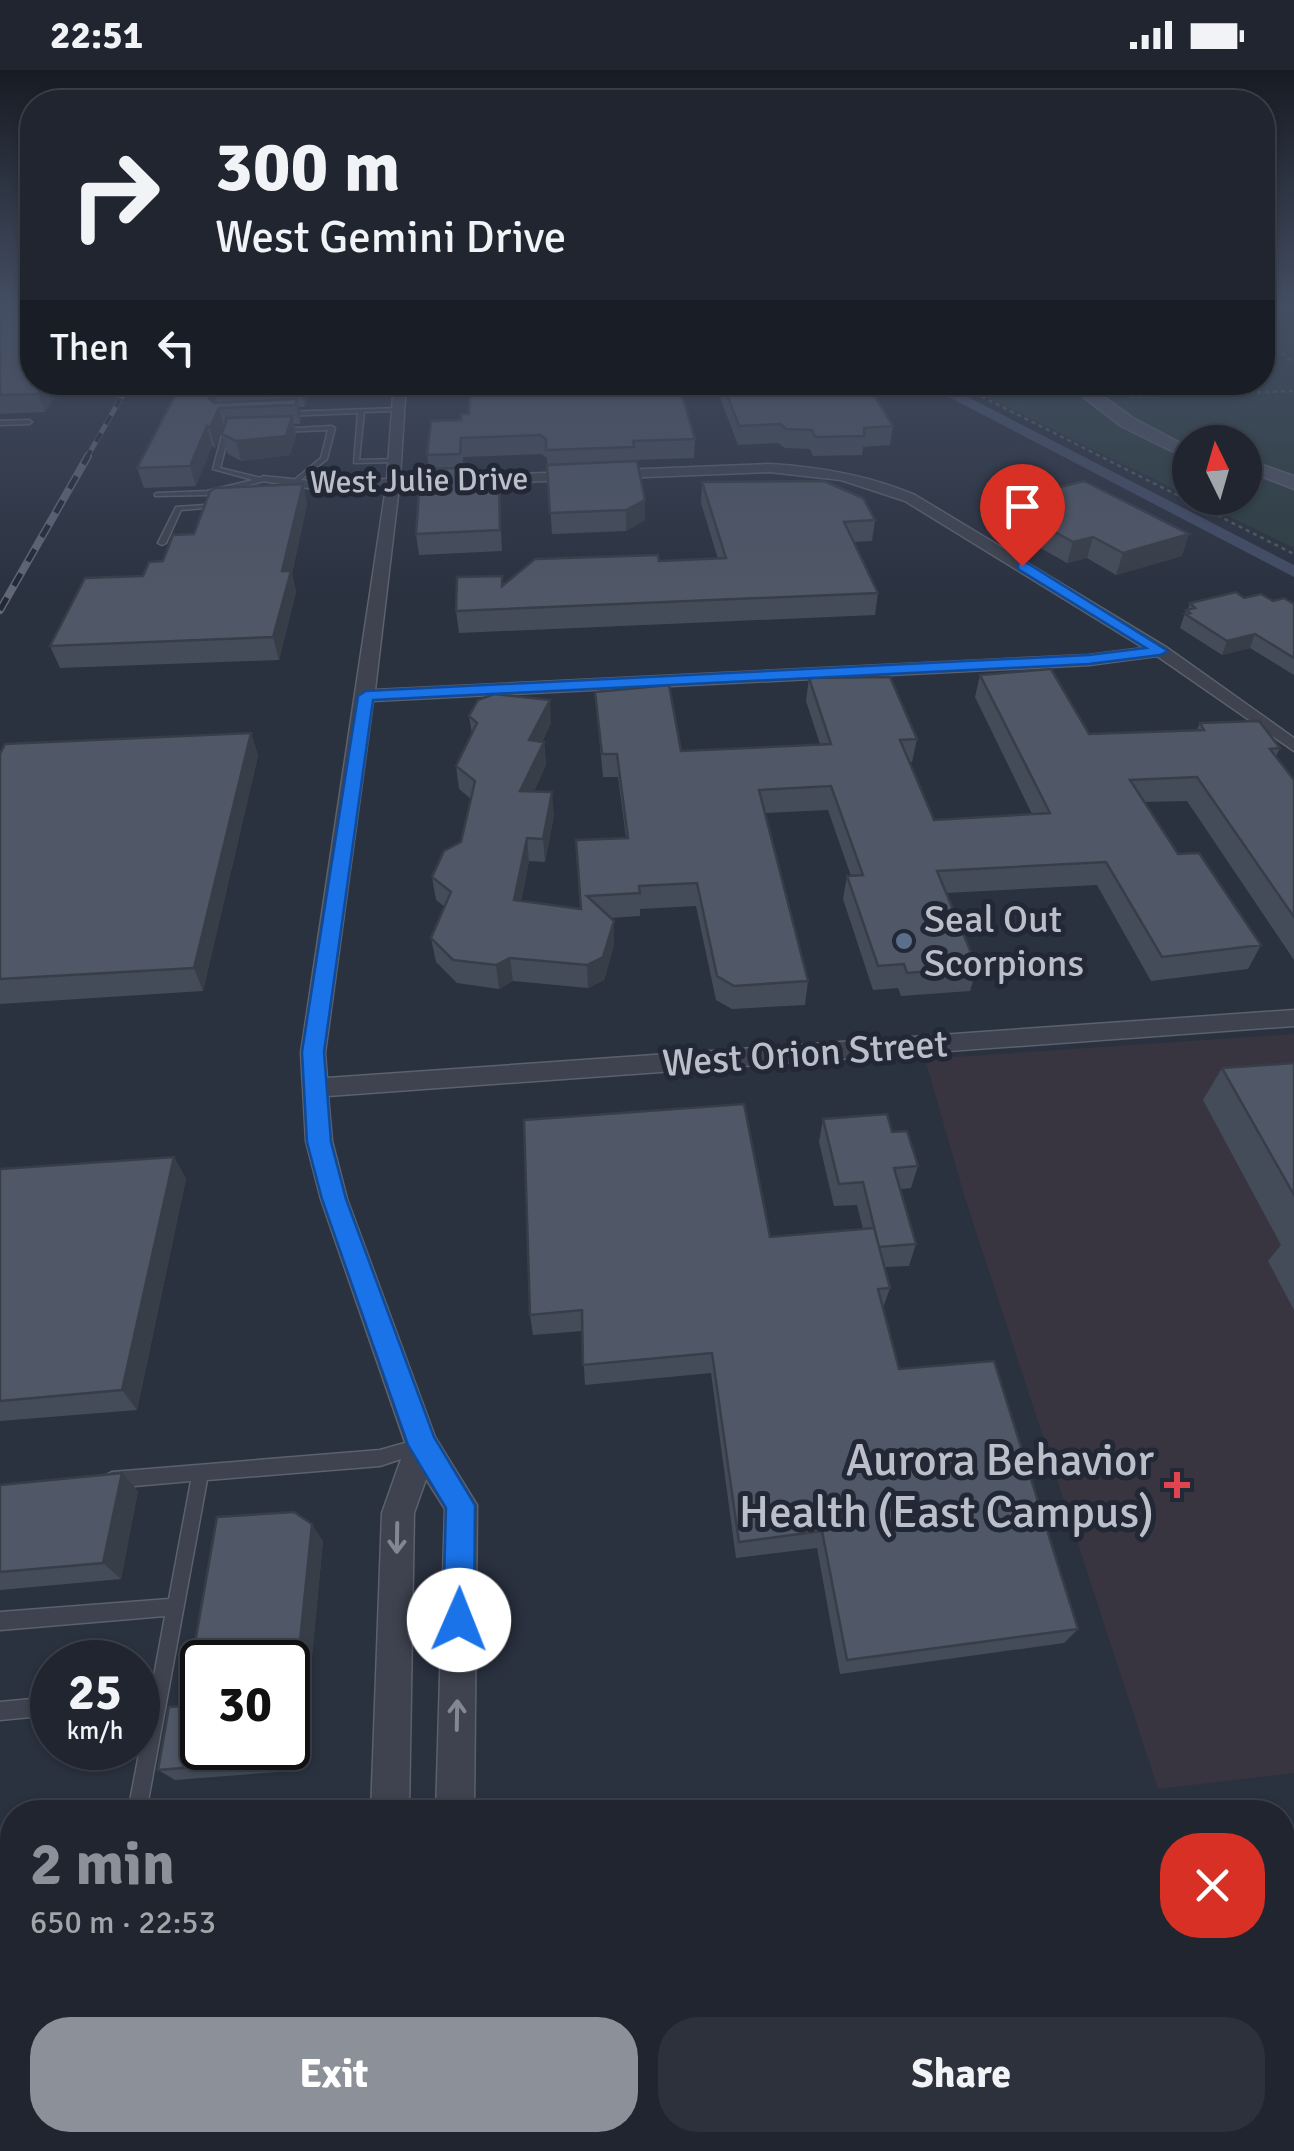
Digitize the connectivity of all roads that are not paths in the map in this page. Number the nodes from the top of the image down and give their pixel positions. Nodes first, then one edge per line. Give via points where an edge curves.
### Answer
1 (397, 402) edge
2 (1100, 402) edge
3 (1126, 402) edge
4 (396, 409) junction
5 (362, 410) junction
6 (278, 414) edge
7 (30, 422) edge
8 (0, 423) edge
9 (1172, 429) edge
10 (261, 431) edge
11 (243, 432) edge
12 (1172, 446) edge
13 (1262, 471) edge
14 (393, 472) junction
15 (262, 480) junction
16 (294, 483) junction
17 (1294, 483) edge
18 (1262, 484) edge
19 (157, 495) edge
20 (1294, 496) edge
21 (162, 543) dead end
22 (1160, 651) junction
23 (366, 696) junction
24 (1294, 746) edge
25 (1294, 1018) edge
26 (317, 1088) junction
27 (422, 1445) junction
28 (202, 1472) junction
29 (92, 1482) edge
30 (176, 1607) junction
31 (0, 1621) edge
32 (160, 1691) edge
33 (30, 1708) edge
34 (0, 1711) edge
35 (145, 1770) edge
36 (139, 1800) edge
37 (390, 1800) edge
38 (455, 1800) edge

1 - 4 street
2 - 12 street
3 - 9 street
4 - 5 lane
4 - 14 street
5 - 6 lane
5 - 14 lane via 356,462
7 - 8 lane
10 - 16 lane via 332,428 324,459
11 - 15 lane via 226,432 216,468
13 - 17 street
14 - 16 street, West Julie Drive
14 - 22 street, West Julie Drive via 769,468 875,482
14 - 23 street
15 - 16 street, West Julie Drive
15 - 19 lane via 207,493
15 - 21 lane via 212,507 178,508
18 - 20 street
22 - 23 street
22 - 24 street, West Julie Drive
23 - 26 street via 313,1052
25 - 26 street, West Orion Street
26 - 27 street via 319,1142 334,1199
27 - 28 lane via 380,1458
27 -> 37 street via 398,1514
38 -> 27 street via 461,1505
28 - 29 lane
28 - 30 lane
30 - 31 lane
30 - 32 lane
33 - 34 lane
35 - 36 lane

